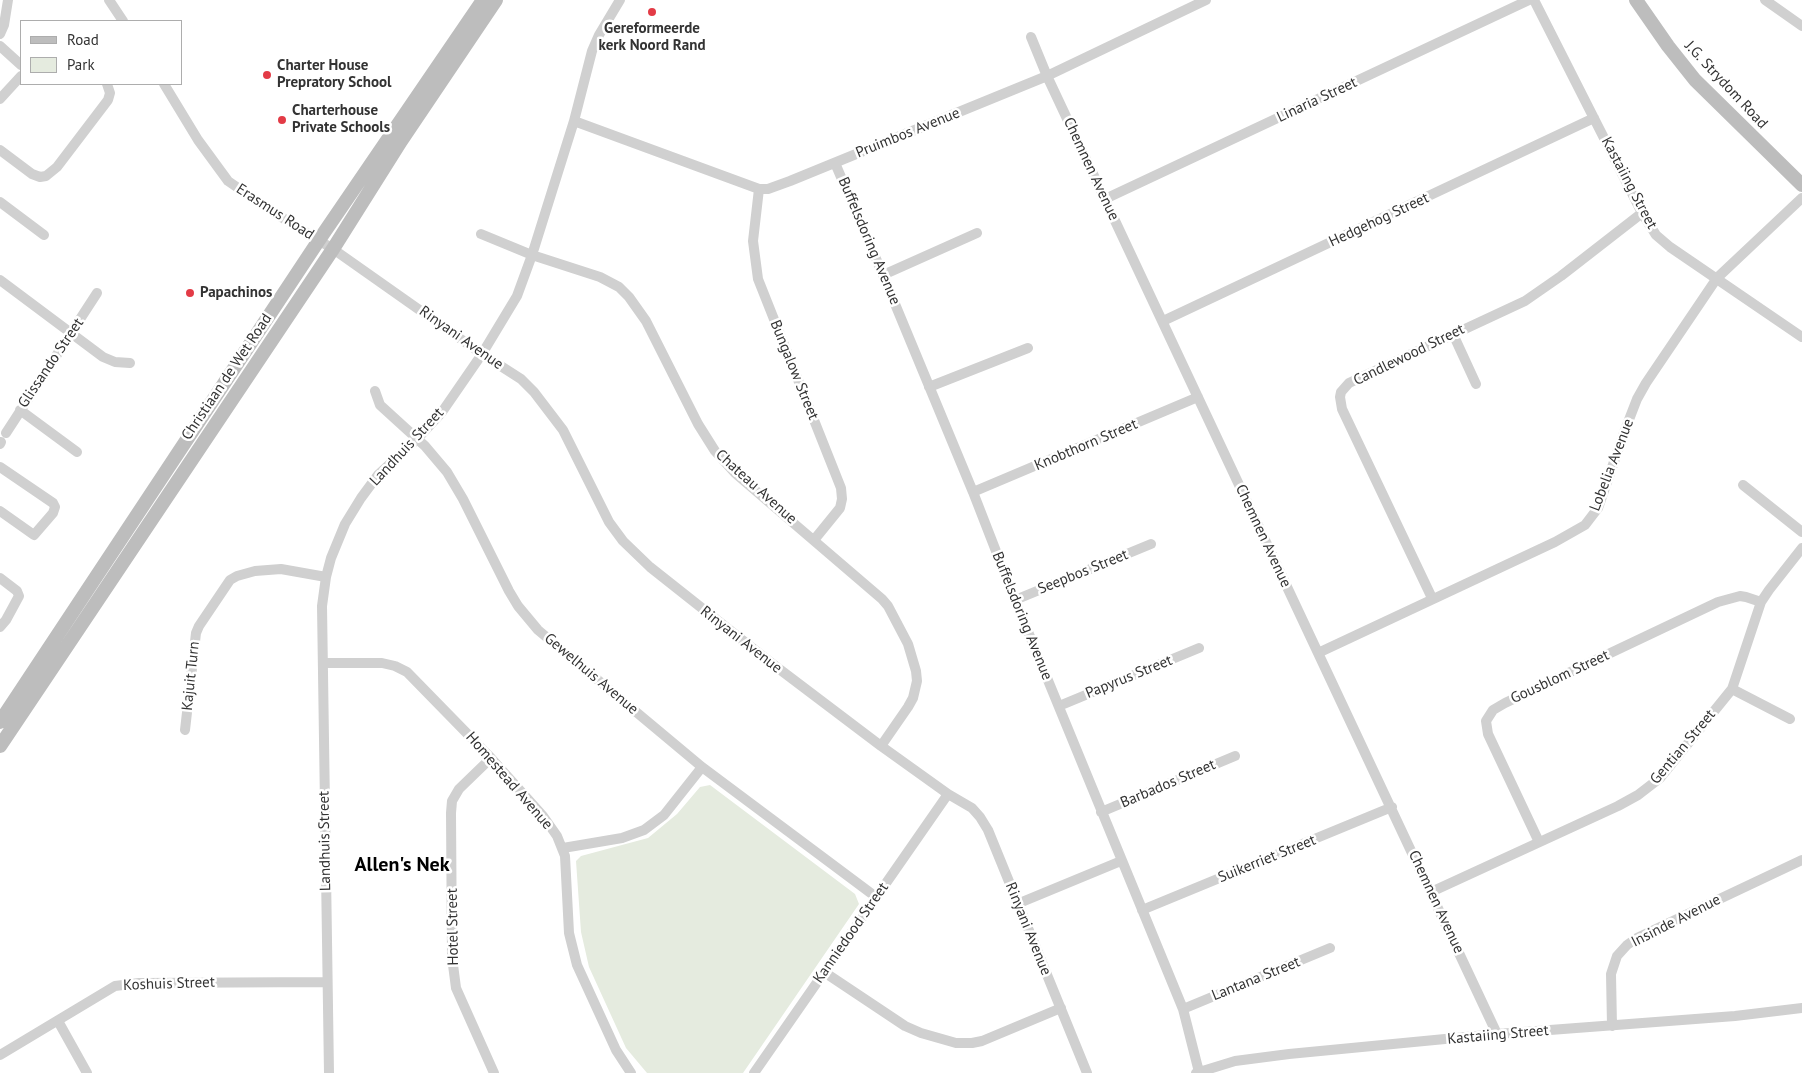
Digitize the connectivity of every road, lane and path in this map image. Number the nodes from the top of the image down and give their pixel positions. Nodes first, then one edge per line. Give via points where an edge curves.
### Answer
1 (8, 0) edge
2 (109, 0) edge
3 (483, 0) edge
4 (496, 0) edge
5 (620, 0) edge
6 (1206, 0) edge
7 (1529, 0) edge
8 (1534, 0) edge
9 (1636, 0) edge
10 (1765, 0) edge
11 (122, 20) edge
12 (1802, 26) edge
13 (0, 34) edge
14 (1031, 37) dead end
15 (0, 46) edge
16 (20, 64) edge
17 (1047, 76) junction
18 (20, 77) edge
19 (107, 85) edge
20 (165, 85) edge
21 (0, 99) edge
22 (1594, 118) junction
23 (574, 121) junction
24 (0, 150) edge
25 (835, 163) junction
26 (1802, 185) edge
27 (759, 189) junction
28 (1802, 198) edge
29 (1105, 199) junction
30 (0, 202) edge
31 (1642, 213) junction
32 (976, 233) dead end
33 (481, 234) dead end
34 (44, 235) dead end
35 (319, 240) junction
36 (333, 249) junction
37 (532, 255) junction
38 (884, 275) junction
39 (1717, 278) junction
40 (0, 280) edge
41 (97, 294) dead end
42 (1163, 322) junction
43 (71, 333) junction
44 (1453, 334) junction
45 (1802, 337) edge
46 (1028, 348) dead end
47 (482, 354) junction
48 (130, 363) dead end
49 (1476, 384) dead end
50 (929, 387) junction
51 (375, 391) dead end
52 (1198, 398) junction
53 (20, 410) junction
54 (417, 439) junction
55 (2, 440) edge
56 (77, 452) dead end
57 (0, 467) edge
58 (1743, 485) dead end
59 (973, 492) junction
60 (0, 511) edge
61 (1802, 532) edge
62 (814, 540) junction
63 (1151, 544) dead end
64 (1802, 548) edge
65 (326, 577) junction
66 (0, 578) edge
67 (1432, 598) junction
68 (1015, 600) junction
69 (1761, 602) junction
70 (2, 621) edge
71 (1199, 648) dead end
72 (1318, 653) junction
73 (323, 663) junction
74 (1732, 689) junction
75 (1059, 706) junction
76 (1790, 719) dead end
77 (0, 722) edge
78 (185, 730) dead end
79 (0, 746) edge
80 (881, 746) junction
81 (1235, 756) dead end
82 (491, 758) junction
83 (702, 767) junction
84 (948, 794) junction
85 (1392, 807) junction
86 (1101, 812) junction
87 (1539, 842) junction
88 (563, 848) junction
89 (1802, 860) edge
90 (1121, 861) junction
91 (1431, 892) junction
92 (876, 897) junction
93 (1017, 904) junction
94 (1142, 910) junction
95 (1330, 948) dead end
96 (824, 972) junction
97 (327, 982) junction
98 (1061, 1008) junction
99 (1802, 1008) edge
100 (1183, 1009) junction
101 (58, 1021) junction
102 (1612, 1026) junction
103 (1497, 1034) junction
104 (0, 1054) edge
105 (756, 1072) edge
106 (1197, 1072) edge
107 (88, 1073) edge
108 (329, 1073) edge
109 (494, 1073) edge
110 (631, 1073) edge
111 (1088, 1073) edge

1 - 13 street
2 - 11 street
3 - 35 main road, Christiaan de Wet Road
4 - 36 main road, Christiaan de Wet Road
5 - 23 street, Landhuis Street via 596,41
6 - 17 street, Pruimbos Avenue
7 - 29 street, Linaria Street
8 - 22 street, Kastaiing Street
9 - 26 main road, J.G. Strydom Road via 1695,80
10 - 12 street
14 - 17 street, Chemnen Avenue
15 - 16 street
17 - 25 street, Pruimbos Avenue
17 - 29 street, Chemnen Avenue
18 - 21 street
19 - 24 street via 108,100 57,167 46,176 32,174
20 - 35 street, Erasmus Road via 228,181
22 - 31 street, Kastaiing Street
22 - 42 street, Hedgehog Street
23 - 27 street
23 - 37 street, Landhuis Street
25 - 27 street, Pruimbos Avenue via 777,186
25 - 38 street, Buffelsdoring Avenue
27 - 62 street, Bungalow Street via 753,241 758,279 841,488 840,508
28 - 39 street, Lobelia Avenue
29 - 42 street, Chemnen Avenue
30 - 34 street
31 - 39 street, Kastaiing Street via 1656,235
31 - 44 street, Candlewood Street via 1541,291
32 - 38 street
33 - 37 street, Chateau Avenue
35 - 36 street, Erasmus Road
35 - 77 main road, Christiaan de Wet Road
36 - 47 street, Rinyani Avenue
36 - 79 main road, Christiaan de Wet Road
37 - 47 street, Landhuis Street via 517,296
37 - 62 street, Chateau Avenue via 600,277 630,297 715,451 735,473
38 - 50 street, Buffelsdoring Avenue
39 - 45 street, Kastaiing Street
39 - 67 street, Lobelia Avenue via 1637,399 1605,492 1592,517 1577,530 1554,542
40 - 43 street
41 - 43 street, Glissando Street
42 - 52 street, Chemnen Avenue
43 - 48 street via 109,360
43 - 53 street, Glissando Street
44 - 49 street
44 - 67 street, Candlewood Street via 1349,384 1340,397 1342,409
46 - 50 street
47 - 54 street, Landhuis Street via 442,412
47 - 80 street, Rinyani Avenue via 521,379 544,403 563,430 610,522 636,555
50 - 59 street, Buffelsdoring Avenue
51 - 54 street, Gewelhuis Avenue via 380,405
52 - 59 street, Knobthorn Street
52 - 72 street, Chemnen Avenue
53 - 55 street, Glissando Street
53 - 56 street
54 - 65 street, Landhuis Street via 378,475 351,513
54 - 83 street, Gewelhuis Avenue via 447,472 509,591 538,630
57 - 60 street via 55,507 34,535
58 - 61 street
59 - 68 street, Buffelsdoring Avenue
62 - 80 street, Chateau Avenue via 882,599 901,628 912,656 917,680 913,698
63 - 68 street, Seepbos Street
64 - 69 street, Gentian Street
65 - 73 street, Landhuis Street via 322,606
65 - 78 street, Kajuit Turn via 281,569 255,571 230,580 196,633
66 - 70 street via 19,596
67 - 72 street, Lobelia Avenue
68 - 75 street, Buffelsdoring Avenue
69 - 74 street, Gentian Street
69 - 87 street, Gousblom Street via 1740,596 1718,602 1493,710 1486,721 1488,734
71 - 75 street, Papyrus Street
72 - 85 street, Chemnen Avenue
73 - 82 street, Homestead Avenue via 382,663 407,672
73 - 97 street, Landhuis Street
74 - 76 street
74 - 87 street, Gentian Street via 1651,786 1618,806
75 - 86 street, Buffelsdoring Avenue
80 - 84 street, Rinyani Avenue
81 - 86 street, Barbados Street
82 - 88 street, Homestead Avenue via 543,816
82 - 109 street, Hotel Street via 459,789 452,801 452,957 456,988
83 - 88 street via 664,816 644,830 622,838
83 - 92 street, Gewelhuis Avenue
84 - 92 street, Kanniedood Street
84 - 93 street, Rinyani Avenue via 966,803 980,817
85 - 91 street, Chemnen Avenue
85 - 94 street, Suikerriet Street
86 - 90 street, Buffelsdoring Avenue
87 - 91 street, Gentian Street
88 - 110 street, Homestead Avenue via 569,933 574,955 616,1050
89 - 102 street, Insinde Avenue via 1627,945 1617,956 1610,974
90 - 93 street
90 - 94 street, Buffelsdoring Avenue
91 - 103 street, Chemnen Avenue
92 - 96 street, Kanniedood Street
93 - 98 street, Rinyani Avenue
94 - 100 street, Buffelsdoring Avenue
95 - 100 street, Lantana Street
96 - 98 street via 905,1026 956,1043 982,1041
96 - 105 street, Kanniedood Street
97 - 101 street, Koshuis Street via 121,985
97 - 108 street, Landhuis Street
98 - 111 street, Rinyani Avenue
99 - 102 street, Kastaiing Street
100 - 106 street, Buffelsdoring Avenue
101 - 104 street, Koshuis Street
101 - 107 street
102 - 103 street, Kastaiing Street
103 - 106 street, Kastaiing Street via 1244,1059

